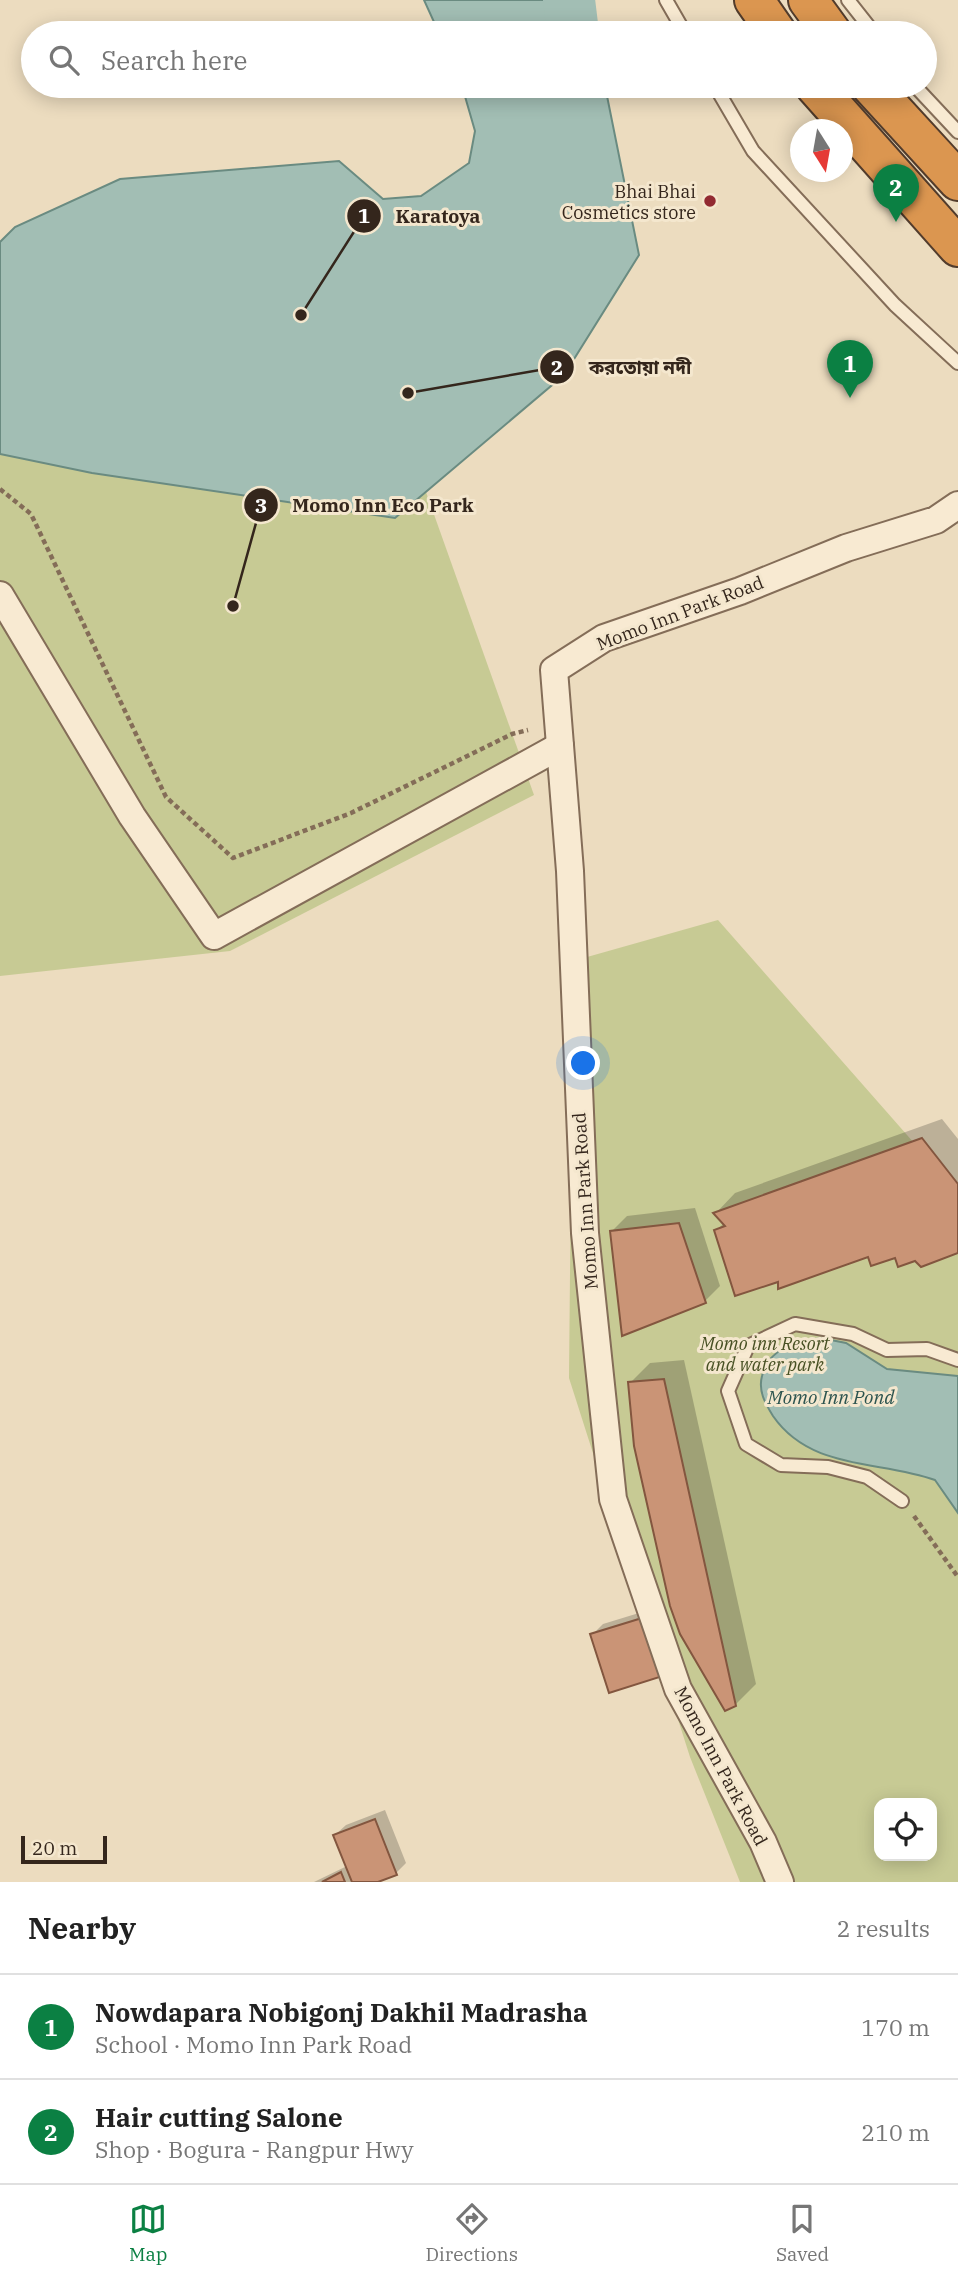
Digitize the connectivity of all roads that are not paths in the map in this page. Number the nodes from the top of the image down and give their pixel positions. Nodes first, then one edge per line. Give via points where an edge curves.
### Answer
1 (666, 0) edge
2 (754, 0) edge
3 (808, 0) edge
4 (848, 0) edge
5 (678, 21) edge
6 (769, 21) edge
7 (823, 21) edge
8 (865, 21) edge
9 (722, 98) edge
10 (826, 98) edge
11 (882, 98) edge
12 (926, 98) edge
13 (958, 132) edge
14 (958, 181) edge
15 (958, 247) edge
16 (958, 363) edge
17 (958, 505) edge
18 (0, 595) edge
19 (559, 734) junction
20 (958, 1360) edge
21 (902, 1501) road end
22 (780, 1882) edge

1 - 5 lane
2 - 6 highway
3 - 7 highway
4 - 8 lane
9 - 16 lane via 753,151 895,305
10 - 15 highway
11 - 14 highway
12 - 13 lane
17 - 19 street, Momo Inn Park Road via 936,520 846,548 604,638 554,670
18 - 19 street via 132,816 214,936
19 - 22 street, Momo Inn Park Road via 570,871 585,1233 613,1499 678,1689 763,1842
20 - 21 lane via 927,1349 887,1350 853,1334 795,1324 748,1346 728,1391 746,1444 781,1465 828,1466 867,1476

